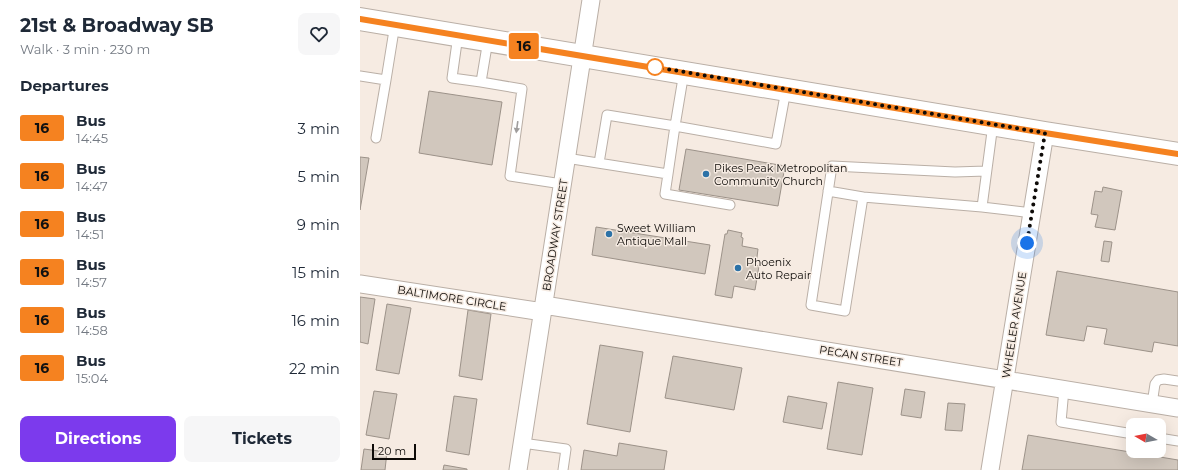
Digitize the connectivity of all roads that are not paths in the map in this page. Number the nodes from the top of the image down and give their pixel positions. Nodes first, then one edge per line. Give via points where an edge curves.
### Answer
1 (591, 0) edge
2 (360, 19) edge
3 (394, 24) junction
4 (458, 35) junction
5 (488, 40) junction
6 (582, 55) junction
7 (684, 72) junction
8 (360, 76) edge
9 (386, 80) junction
10 (481, 82) junction
11 (786, 89) junction
12 (993, 124) junction
13 (675, 126) junction
14 (1045, 133) junction
15 (376, 138) dead end
16 (1178, 154) edge
17 (566, 158) junction
18 (599, 163) junction
19 (986, 171) junction
20 (668, 174) junction
21 (562, 184) junction
22 (828, 192) junction
23 (863, 197) junction
24 (730, 205) dead end
25 (982, 207) junction
26 (1032, 213) junction
27 (360, 284) edge
28 (544, 309) junction
29 (1005, 380) junction
30 (1178, 381) edge
31 (1064, 389) junction
32 (1152, 404) junction
33 (1178, 408) edge
34 (1126, 433) edge
35 (1166, 439) edge
36 (1178, 441) edge
37 (522, 443) junction
38 (518, 470) edge
39 (563, 470) edge
40 (990, 470) edge

1 - 6 street, BROADWAY STREET
2 - 3 main road
3 - 4 main road
3 - 9 lane
4 - 5 main road
4 - 10 lane via 452,78
5 - 6 main road
5 - 10 lane
6 - 7 main road
6 - 17 street, BROADWAY STREET
7 - 11 main road
7 - 13 lane
8 - 9 lane
9 - 15 lane
10 -> 21 lane via 522,89 510,176
11 - 12 main road
11 - 13 lane via 776,144
12 - 14 main road
12 - 19 lane
13 - 18 lane via 607,115
13 - 20 lane
14 - 16 main road
14 - 26 street, WHEELER AVENUE
17 - 18 lane
17 - 21 street, BROADWAY STREET
18 - 20 lane
19 - 22 lane via 955,172 832,166
19 - 25 lane
20 - 24 lane via 665,194
21 - 28 street, BROADWAY STREET
22 - 23 lane
22 - 23 lane via 811,305 845,311
23 - 25 lane
25 - 26 lane
26 - 29 street, WHEELER AVENUE
27 - 28 street, BALTIMORE CIRCLE
28 - 29 street, PECAN STREET
28 - 37 street, BROADWAY STREET
29 - 31 street, PECAN STREET
29 - 40 street, WHEELER AVENUE
30 - 32 lane via 1158,380
31 - 32 street, PECAN STREET
31 - 34 lane via 1061,422
32 - 33 street, PECAN STREET
35 - 36 lane
37 - 38 street, BROADWAY STREET
37 - 39 lane via 566,449

